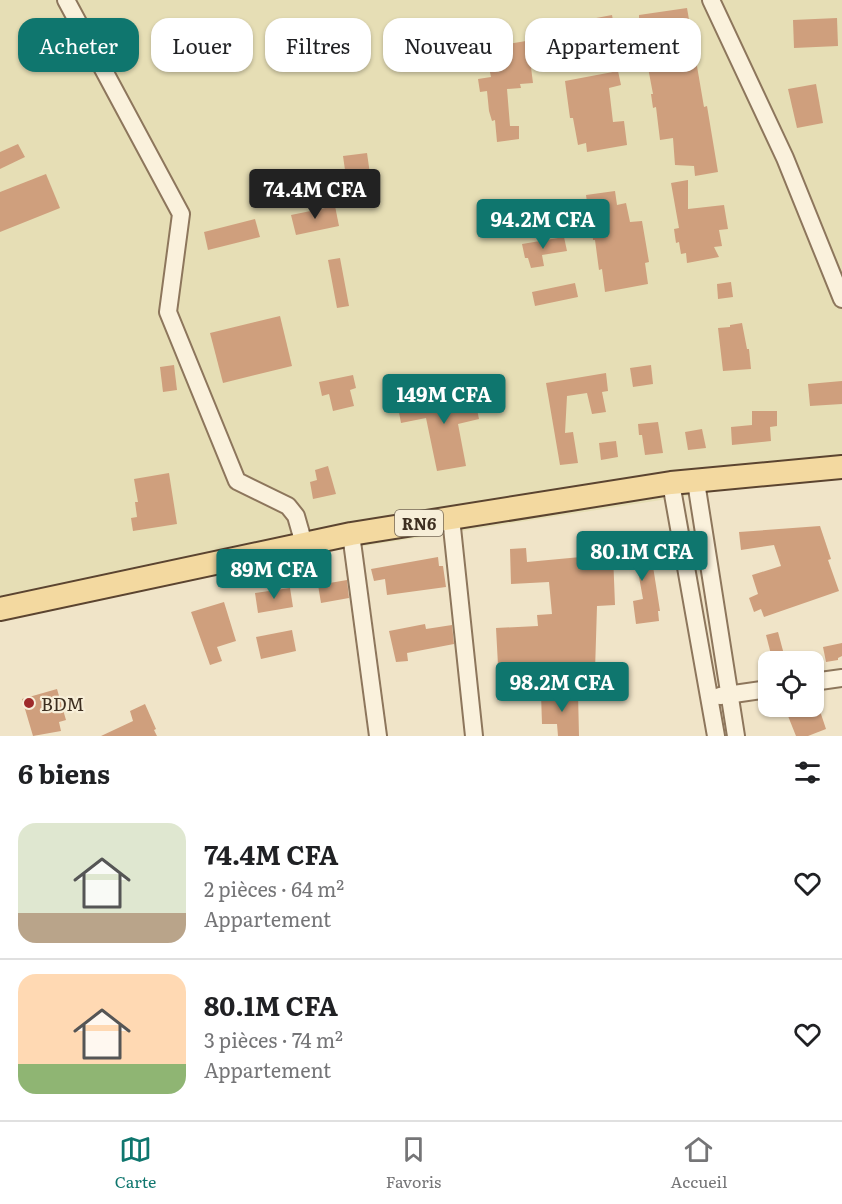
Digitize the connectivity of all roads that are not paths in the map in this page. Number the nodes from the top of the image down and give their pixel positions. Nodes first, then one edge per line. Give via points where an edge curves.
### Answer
1 (66, 0) edge
2 (711, 0) edge
3 (842, 299) edge
4 (842, 467) edge
5 (696, 482) junction
6 (671, 483) junction
7 (452, 519) junction
8 (351, 534) junction
9 (304, 544) junction
10 (0, 609) edge
11 (842, 678) edge
12 (824, 680) edge
13 (758, 691) edge
14 (730, 695) junction
15 (710, 698) junction
16 (378, 736) edge
17 (474, 736) edge
18 (716, 736) edge
19 (736, 736) edge

1 - 9 street via 181,214 168,312 237,481 288,506 296,516
2 - 3 street via 785,158
4 - 5 main road, RN6
5 - 6 main road, RN6
5 - 14 street
6 - 7 main road, RN6
6 - 15 street
7 - 8 main road, RN6
7 - 17 street
8 - 9 main road, RN6
8 - 16 street
9 - 10 main road, RN6
11 - 12 street
13 - 14 street
14 - 15 street
14 - 19 street
15 - 18 street

